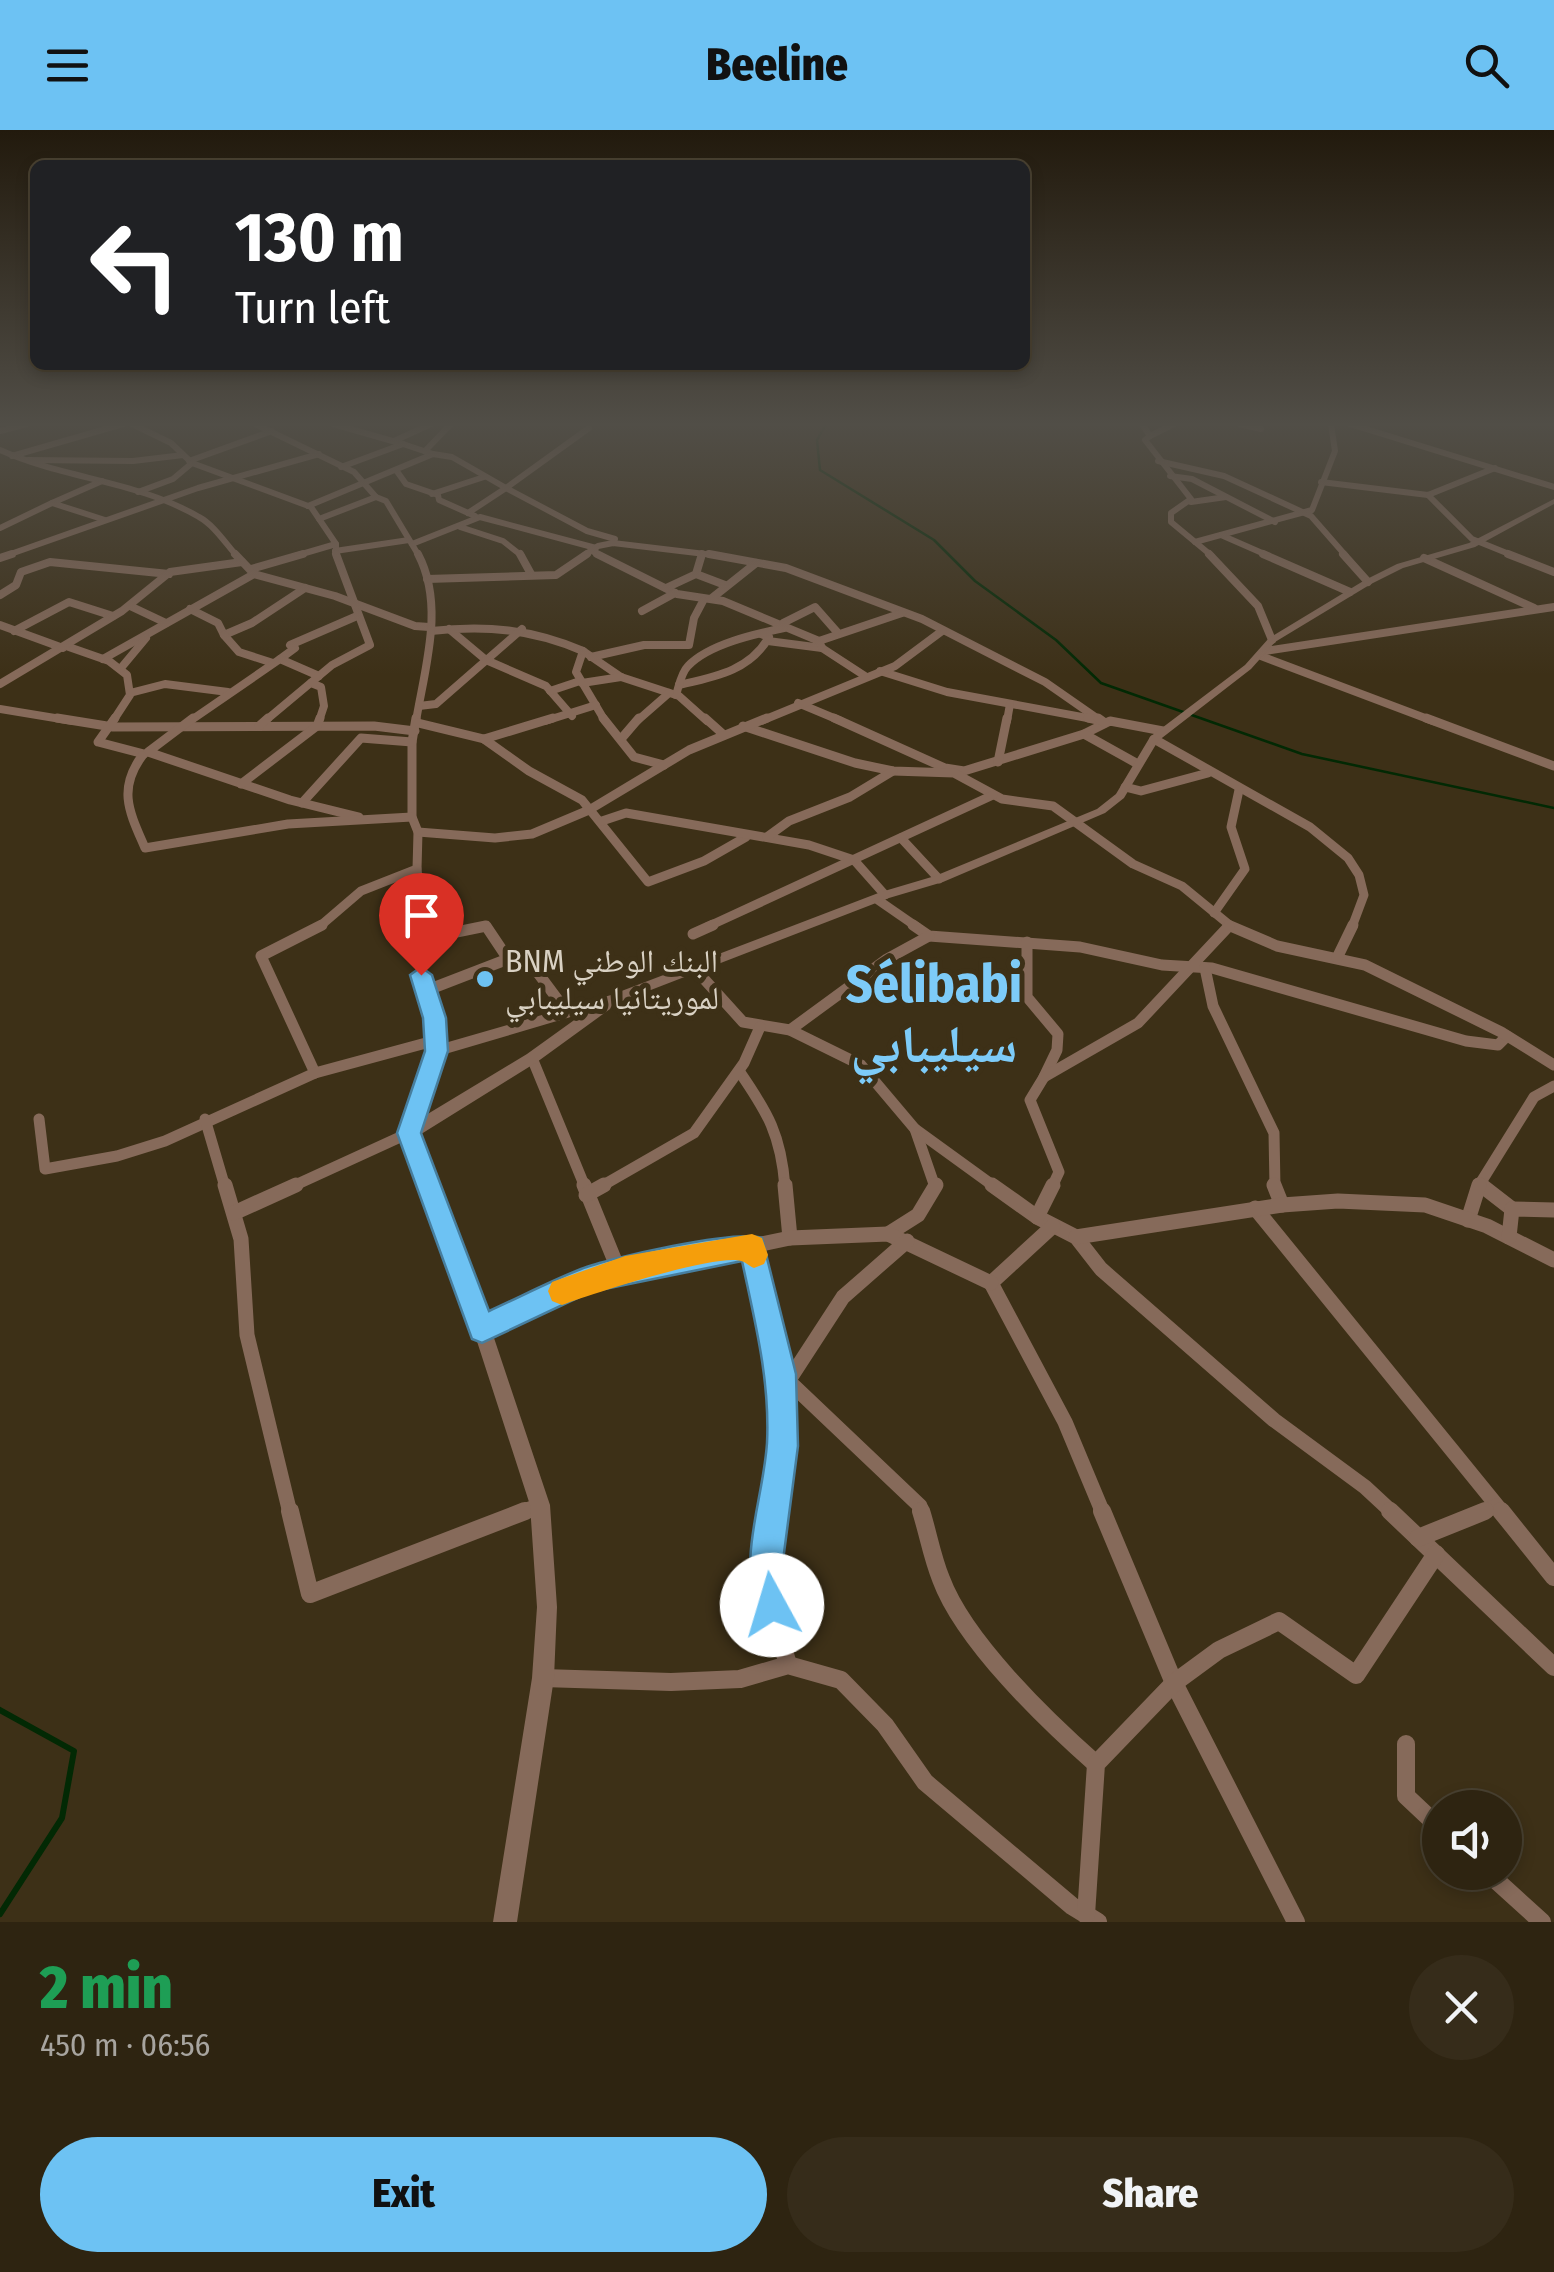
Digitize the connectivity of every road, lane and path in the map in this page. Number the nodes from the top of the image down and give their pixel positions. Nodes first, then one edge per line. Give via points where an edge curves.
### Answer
1 (41, 508) edge
2 (69, 508) edge
3 (140, 508) edge
4 (174, 508) edge
5 (309, 508) edge
6 (348, 508) edge
7 (390, 508) edge
8 (458, 508) edge
9 (476, 508) edge
10 (544, 508) edge
11 (1182, 508) edge
12 (1248, 508) edge
13 (1292, 508) edge
14 (1313, 508) edge
15 (1440, 508) edge
16 (1541, 508) edge
17 (468, 513) junction
18 (1306, 514) junction
19 (480, 518) junction
20 (319, 519) junction
21 (105, 520) junction
22 (1275, 522) junction
23 (459, 526) junction
24 (0, 528) edge
25 (1221, 535) junction
26 (1478, 541) junction
27 (411, 542) junction
28 (1196, 542) junction
29 (613, 543) junction
30 (30, 547) junction
31 (335, 548) junction
32 (594, 549) junction
33 (702, 553) junction
34 (1424, 558) junction
35 (0, 559) edge
36 (50, 562) junction
37 (242, 562) junction
38 (756, 563) junction
39 (20, 572) junction
40 (252, 572) junction
41 (1554, 572) edge
42 (168, 574) junction
43 (532, 574) junction
44 (696, 574) junction
45 (427, 579) junction
46 (1368, 582) junction
47 (725, 586) junction
48 (305, 588) junction
49 (666, 588) junction
50 (1350, 592) junction
51 (675, 593) junction
52 (0, 595) edge
53 (707, 599) junction
54 (355, 604) junction
55 (130, 606) junction
56 (1554, 607) edge
57 (190, 609) junction
58 (1535, 609) junction
59 (642, 612) dead end
60 (902, 613) junction
61 (112, 616) junction
62 (357, 616) junction
63 (166, 623) junction
64 (0, 625) edge
65 (522, 628) junction
66 (784, 628) junction
67 (430, 629) junction
68 (449, 629) junction
69 (152, 631) junction
70 (942, 631) junction
71 (14, 632) junction
72 (837, 632) junction
73 (756, 633) junction
74 (224, 635) junction
75 (1272, 640) junction
76 (768, 641) junction
77 (689, 645) junction
78 (821, 645) junction
79 (64, 647) junction
80 (1263, 653) junction
81 (587, 654) junction
82 (707, 656) junction
83 (102, 658) junction
84 (486, 660) junction
85 (276, 661) junction
86 (120, 668) junction
87 (880, 671) junction
88 (319, 676) junction
89 (865, 676) junction
90 (621, 677) junction
91 (581, 682) junction
92 (311, 683) junction
93 (0, 684) edge
94 (550, 690) junction
95 (675, 691) junction
96 (228, 692) junction
97 (130, 693) junction
98 (798, 703) junction
99 (1010, 704) junction
100 (596, 705) junction
101 (419, 706) junction
102 (0, 709) edge
103 (572, 716) junction
104 (1104, 722) junction
105 (106, 726) junction
106 (179, 726) junction
107 (258, 726) junction
108 (317, 726) junction
109 (743, 726) junction
110 (416, 727) junction
111 (724, 734) junction
112 (1084, 734) junction
113 (1158, 735) junction
114 (484, 739) junction
115 (621, 740) junction
116 (412, 742) junction
117 (145, 754) junction
118 (998, 762) junction
119 (1136, 763) junction
120 (664, 765) junction
121 (1554, 766) edge
122 (978, 769) junction
123 (942, 770) junction
124 (893, 771) junction
125 (1208, 773) junction
126 (969, 780) junction
127 (241, 784) junction
128 (1125, 787) junction
129 (1239, 790) junction
130 (993, 794) junction
131 (302, 803) junction
132 (589, 810) junction
133 (359, 817) junction
134 (412, 817) junction
135 (602, 820) junction
136 (1074, 823) junction
137 (418, 832) junction
138 (746, 837) junction
139 (767, 837) junction
140 (901, 838) junction
141 (854, 860) junction
142 (417, 869) junction
143 (940, 879) junction
144 (881, 897) junction
145 (1214, 913) junction
146 (1229, 926) junction
147 (692, 934) dead end
148 (929, 936) junction
149 (422, 939) junction
150 (1026, 942) junction
151 (508, 958) junction
152 (1337, 958) junction
153 (1198, 967) junction
154 (695, 969) junction
155 (425, 991) junction
156 (614, 999) junction
157 (568, 1012) junction
158 (760, 1028) junction
159 (790, 1030) junction
160 (1507, 1036) junction
161 (436, 1045) junction
162 (532, 1058) junction
163 (1554, 1065) edge
164 (739, 1071) junction
165 (315, 1073) junction
166 (1044, 1077) junction
167 (1554, 1086) edge
168 (39, 1119) dead end
169 (206, 1119) junction
170 (915, 1129) junction
171 (409, 1133) junction
172 (1478, 1183) junction
173 (586, 1195) junction
174 (1282, 1205) junction
175 (1254, 1208) junction
176 (1512, 1209) junction
177 (1554, 1210) edge
178 (234, 1213) junction
179 (1468, 1220) junction
180 (1046, 1221) junction
181 (888, 1234) junction
182 (1076, 1236) junction
183 (1509, 1237) junction
184 (790, 1238) junction
185 (907, 1242) junction
186 (752, 1247) junction
187 (1554, 1260) edge
188 (619, 1271) junction
189 (991, 1283) junction
190 (482, 1329) junction
191 (785, 1376) junction
192 (540, 1505) junction
193 (1498, 1506) junction
194 (1418, 1538) junction
195 (1436, 1554) junction
196 (1554, 1577) edge
197 (788, 1665) junction
198 (1554, 1666) edge
199 (543, 1678) junction
200 (1174, 1683) junction
201 (1406, 1744) dead end
202 (1096, 1764) junction
203 (1422, 1811) edge
204 (1507, 1890) edge
205 (1092, 1918) edge
206 (505, 1922) edge
207 (1296, 1922) edge
208 (1542, 1922) edge

1 - 24 street
2 - 21 street
3 - 21 street
4 - 37 street via 208,522
5 - 20 street
6 - 20 street
7 - 27 street
8 - 17 street
9 - 17 street
10 - 29 street
11 - 28 street via 1168,517
12 - 22 street
13 - 18 street
14 - 18 street
15 - 26 street
16 - 26 street
17 - 19 street
18 - 22 street
18 - 46 street
19 - 23 street
19 - 32 street
20 - 31 street
21 - 30 street
22 - 25 street
23 - 27 street
23 - 43 street via 506,542
25 - 28 street
25 - 50 street
26 - 34 street
26 - 41 street
27 - 31 street
27 - 45 street
28 - 75 street via 1250,596
29 - 32 street
29 - 33 street
30 - 35 street
30 - 36 street
31 - 40 street
31 - 54 street
32 - 43 street via 556,574
32 - 49 street
33 - 38 street
33 - 44 street
34 - 46 street
34 - 58 street
35 - 39 street
36 - 39 street
36 - 42 street
37 - 40 street
37 - 42 street
38 - 47 street
38 - 60 street
39 - 52 street
40 - 48 street
40 - 57 street
42 - 55 street
43 - 45 street
44 - 47 street
44 - 49 street
45 - 67 street
46 - 50 street
47 - 53 street
48 - 54 street
48 - 74 street
49 - 51 street
50 - 75 street
51 - 53 street
51 - 59 street
53 - 66 street
53 - 77 street via 694,618
54 - 62 street
54 - 67 street
55 - 61 street
55 - 63 street
56 - 58 street
57 - 63 street
57 - 74 street via 218,623
58 - 80 street
60 - 70 street
60 - 72 street
61 - 71 street via 69,602
61 - 79 street
62 - 85 street via 290,645 295,648
62 - 88 street via 370,645
63 - 69 street
64 - 71 street
65 - 68 street
65 - 81 street
65 - 84 street
66 - 72 street via 815,607
66 - 73 street
66 - 78 street
67 - 68 street
67 - 101 street
68 - 84 street
69 - 83 street
69 - 86 street
70 - 87 street
70 - 104 street via 1045,682
71 - 79 street
72 - 78 street
73 - 76 street
73 - 82 street
74 - 85 street via 239,652
75 - 80 street
76 - 78 street
76 - 95 street via 729,673
77 - 81 street
77 - 82 street
78 - 89 street
79 - 83 street
79 - 93 street
80 - 113 street
80 - 121 street
81 - 90 street
81 - 91 street via 576,672
82 - 95 street via 685,669
83 - 86 street
84 - 94 street
84 - 101 street via 436,704
85 - 88 street
85 - 96 street
86 - 97 street
87 - 89 street
87 - 99 street
88 - 92 street
89 - 98 street
90 - 91 street
90 - 95 street
91 - 94 street
91 - 100 street
92 - 107 street
92 - 108 street via 321,687 324,706
94 - 103 street
95 - 111 street
95 - 115 street
96 - 97 street via 178,684
96 - 106 street
97 - 105 street
98 - 109 street
98 - 123 street
99 - 104 street
99 - 118 street
100 - 103 street
100 - 115 street
101 - 110 street
102 - 105 street
103 - 114 street
104 - 112 street
104 - 113 street via 1125,720
105 - 106 street
105 - 117 street via 98,742
106 - 107 street
106 - 117 street
107 - 108 street
108 - 110 street
108 - 127 street
109 - 111 street
109 - 124 street
110 - 114 street
110 - 116 street
111 - 120 street
112 - 118 street
112 - 119 street
113 - 119 street
113 - 125 street
114 - 132 street
115 - 120 street via 645,763
116 - 131 street via 360,738
116 - 134 street
117 - 127 street via 194,764
117 - 133 street via 126,774 123,790 145,848
118 - 122 street
119 - 128 street
120 - 132 street
122 - 123 street
122 - 126 street
123 - 124 street
123 - 126 street
124 - 139 street
125 - 128 street via 1140,791
125 - 129 street
126 - 130 street
127 - 131 street
128 - 136 street via 1113,804
129 - 145 street via 1231,827 1244,869
129 - 152 street via 1310,827 1355,869 1362,906
130 - 136 street via 1053,806
130 - 140 street
131 - 133 street
132 - 135 street
132 - 137 street via 532,834
133 - 134 street
134 - 137 street
135 - 138 street via 626,813
135 - 138 street via 648,882
136 - 143 street
136 - 145 street via 1133,864 1182,886
137 - 142 street
138 - 139 street
139 - 141 street
140 - 141 street
140 - 143 street
141 - 144 street
141 - 147 street
142 - 149 street
142 - 165 street via 360,890 317,929 261,956
143 - 144 street
144 - 148 street
144 - 154 street
145 - 146 street
146 - 152 street via 1278,946
146 - 153 street
148 - 150 street
148 - 159 street
149 - 151 street via 486,926
149 - 155 street
150 - 153 street
150 - 166 street via 1027,997 1058,1034
151 - 155 street
151 - 157 street via 523,953
152 - 160 street via 1366,965
153 - 160 street via 1466,1041 1498,1045
153 - 166 street via 1138,1023
153 - 174 street via 1274,1133 1273,1181
154 - 156 street
154 - 158 street via 743,1022
155 - 161 street
156 - 157 street
156 - 162 street
157 - 161 street
158 - 159 street
158 - 164 street
159 - 170 street via 861,1065
160 - 163 street
161 - 165 street
161 - 171 street
162 - 171 street
162 - 173 street
164 - 173 street via 694,1133
164 - 184 street via 771,1118 783,1160
165 - 169 street
166 - 180 street via 1030,1100 1059,1172
167 - 172 street via 1534,1097
168 - 169 street via 45,1169 117,1156
169 - 178 street
170 - 180 street
170 - 181 street via 936,1185 926,1208
171 - 178 street
171 - 190 street
172 - 176 street
172 - 179 street
173 - 188 street
174 - 175 street
174 - 179 street via 1425,1204
175 - 182 street
175 - 193 street via 1326,1305
176 - 177 street
176 - 183 street
178 - 192 street via 247,1335 310,1594
179 - 183 street
180 - 182 street
180 - 189 street
181 - 184 street
181 - 185 street
182 - 194 street via 1100,1269
183 - 187 street
184 - 186 street
185 - 189 street
185 - 191 street via 848,1291
186 - 188 street
186 - 191 street
188 - 190 street
189 - 200 street via 1065,1422
190 - 192 street
191 - 197 street via 764,1576
191 - 202 street via 920,1506 941,1580 962,1620 1052,1725
192 - 199 street via 547,1607
193 - 194 street
193 - 196 street
194 - 195 street
195 - 198 street
195 - 200 street via 1356,1675 1279,1621 1219,1650
197 - 199 street via 740,1679
197 - 205 street via 841,1680 886,1725 925,1782
199 - 206 street
200 - 202 street
200 - 207 street
201 - 203 street via 1406,1796
202 - 205 street
204 - 208 street

